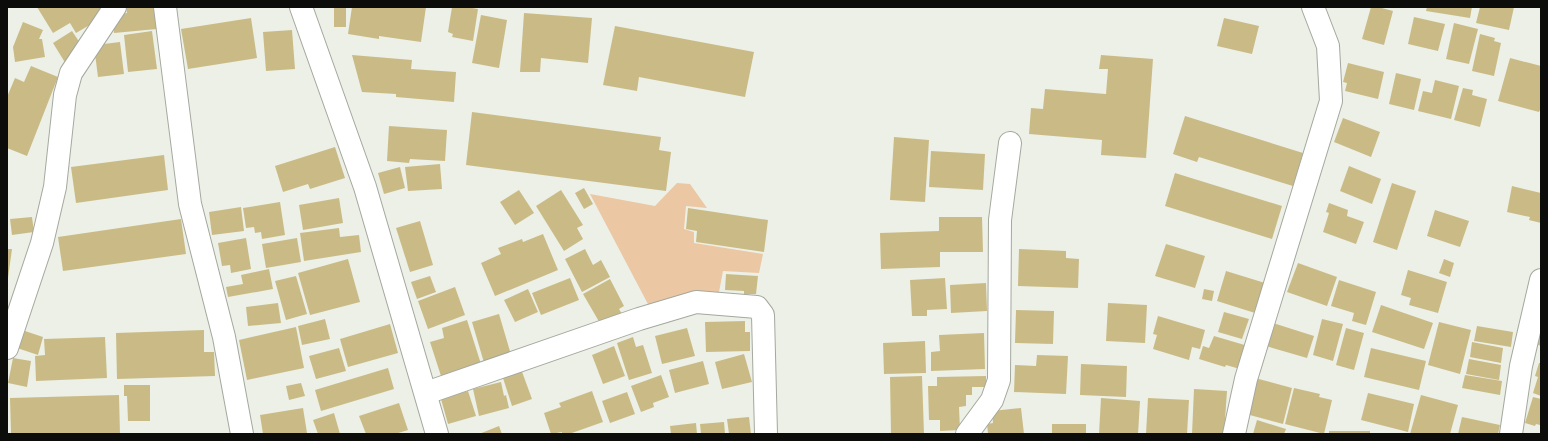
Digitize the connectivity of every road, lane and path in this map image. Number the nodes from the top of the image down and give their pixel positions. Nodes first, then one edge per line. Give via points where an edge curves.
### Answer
1 (115, 7) edge
2 (165, 7) edge
3 (301, 7) edge
4 (1313, 7) edge
5 (1010, 143) dead end
6 (1541, 280) edge
7 (7, 348) edge
8 (426, 393) junction
9 (242, 434) edge
10 (437, 434) edge
11 (766, 434) edge
12 (968, 434) edge
13 (1234, 434) edge
14 (1511, 434) edge

1 - 7 street via 72,73 65,95 55,187 42,243
2 - 9 street via 190,204 224,337
3 - 8 street via 365,187
4 - 13 street via 1328,46 1331,101 1246,379
5 - 12 street via 1000,220 999,380 992,400
6 - 14 street via 1521,366
8 - 10 street
8 - 11 street via 639,318 696,302 757,307 763,315

